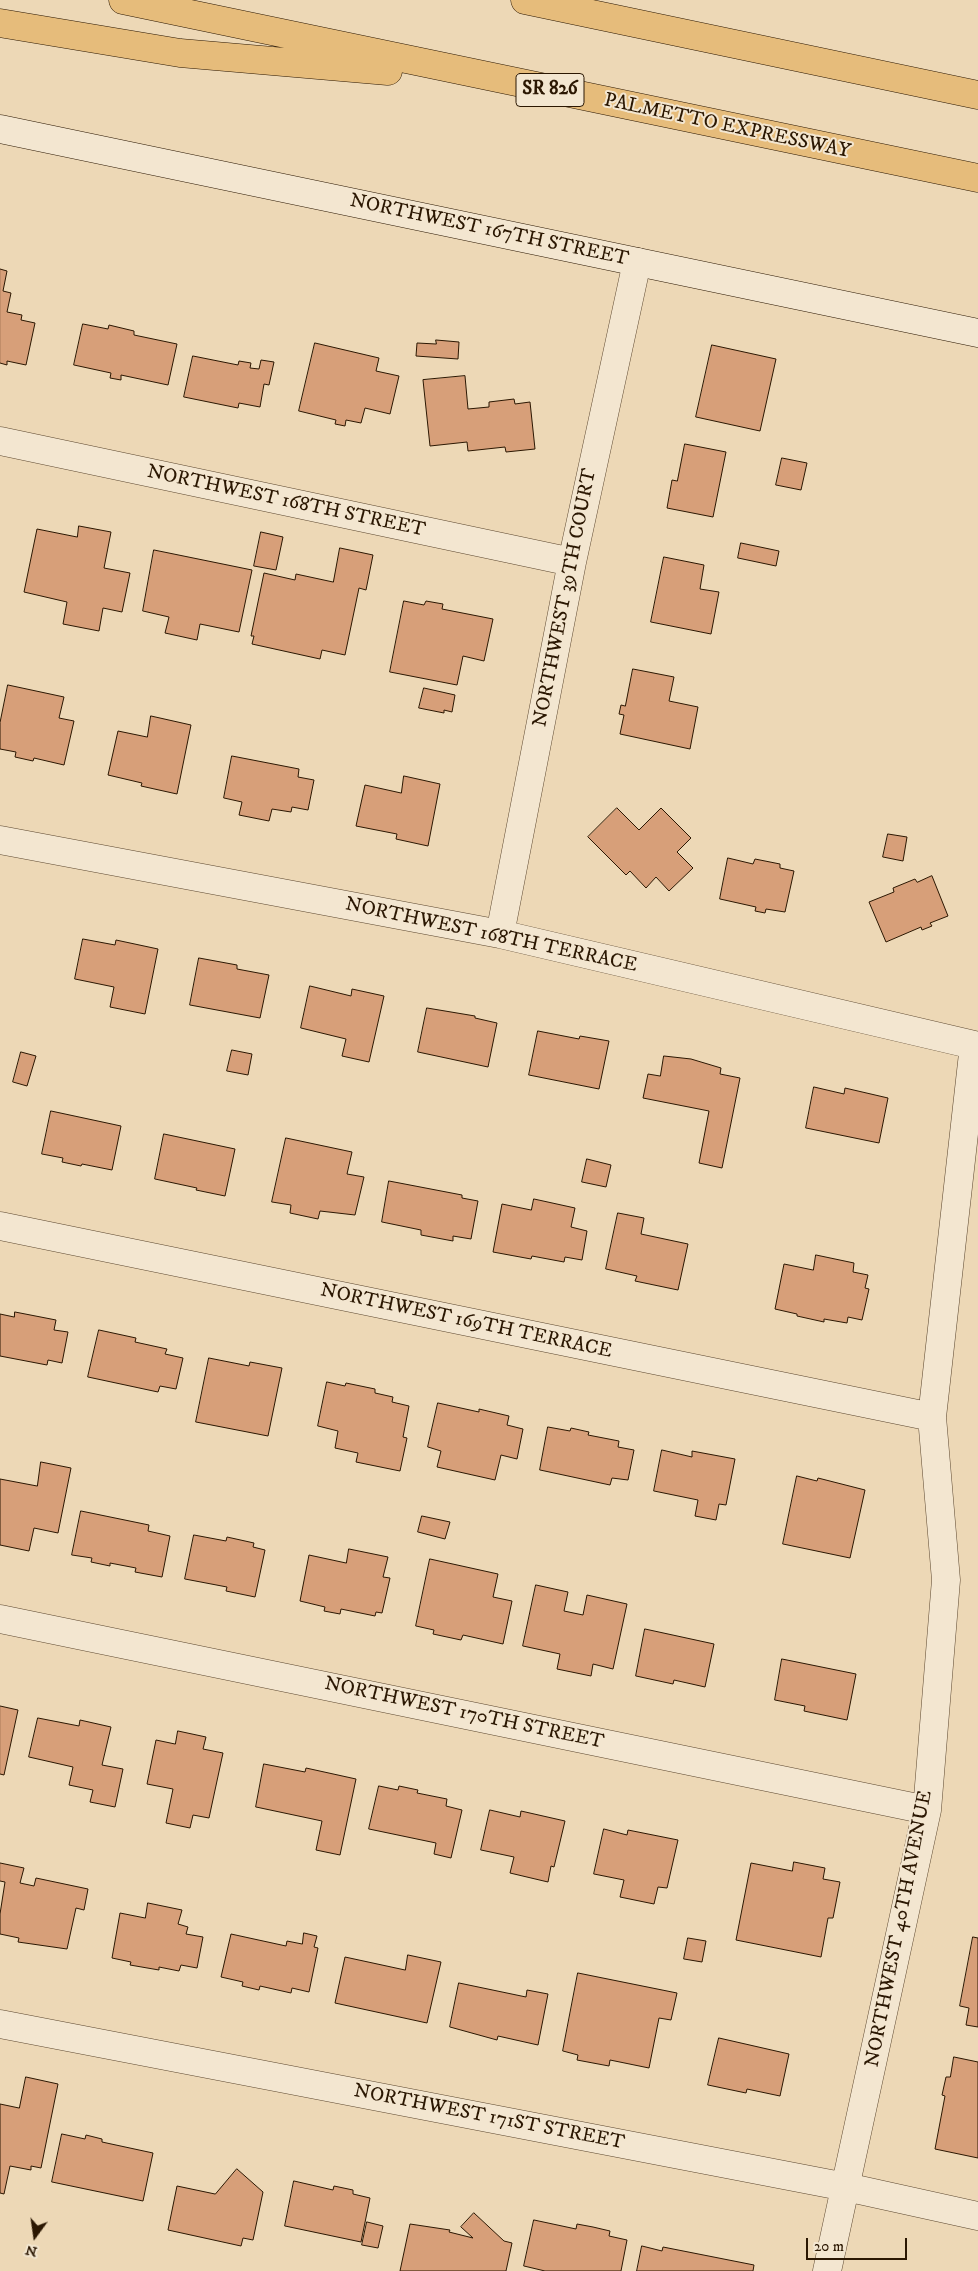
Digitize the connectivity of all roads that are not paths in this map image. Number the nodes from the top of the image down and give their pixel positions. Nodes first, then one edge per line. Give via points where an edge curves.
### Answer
1 (123, 0) edge
2 (525, 0) edge
3 (0, 23) edge
4 (504, 81) junction
5 (978, 95) edge
6 (0, 129) edge
7 (978, 178) edge
8 (637, 262) junction
9 (978, 333) edge
10 (0, 441) edge
11 (572, 562) junction
12 (0, 840) edge
13 (500, 934) junction
14 (976, 1046) edge
15 (0, 1226) edge
16 (932, 1417) junction
17 (0, 1618) edge
18 (928, 1810) junction
19 (0, 2024) edge
20 (846, 2187) junction
21 (978, 2216) edge
22 (827, 2271) edge

1 - 4 highway, PALMETTO EXPRESSWAY / SR 826
2 - 5 highway
3 - 4 highway via 180,54
4 - 7 highway, PALMETTO EXPRESSWAY / SR 826
6 - 8 street, NORTHWEST 167TH STREET
8 - 9 street, NORTHWEST 167TH STREET
8 - 11 street, NORTHWEST 39TH COURT
10 - 11 street, NORTHWEST 168TH STREET
11 - 13 street, NORTHWEST 39TH COURT
12 - 13 street, NORTHWEST 168TH TERRACE
13 - 14 street, NORTHWEST 168TH TERRACE
14 - 16 street, NORTHWEST 40TH AVENUE
15 - 16 street, NORTHWEST 169TH TERRACE
16 - 18 street, NORTHWEST 40TH AVENUE via 946,1580
17 - 18 street, NORTHWEST 170TH STREET
18 - 20 street, NORTHWEST 40TH AVENUE
19 - 20 street, NORTHWEST 171ST STREET
20 - 21 street, NORTHWEST 171ST STREET
20 - 22 street, NORTHWEST 40TH AVENUE

